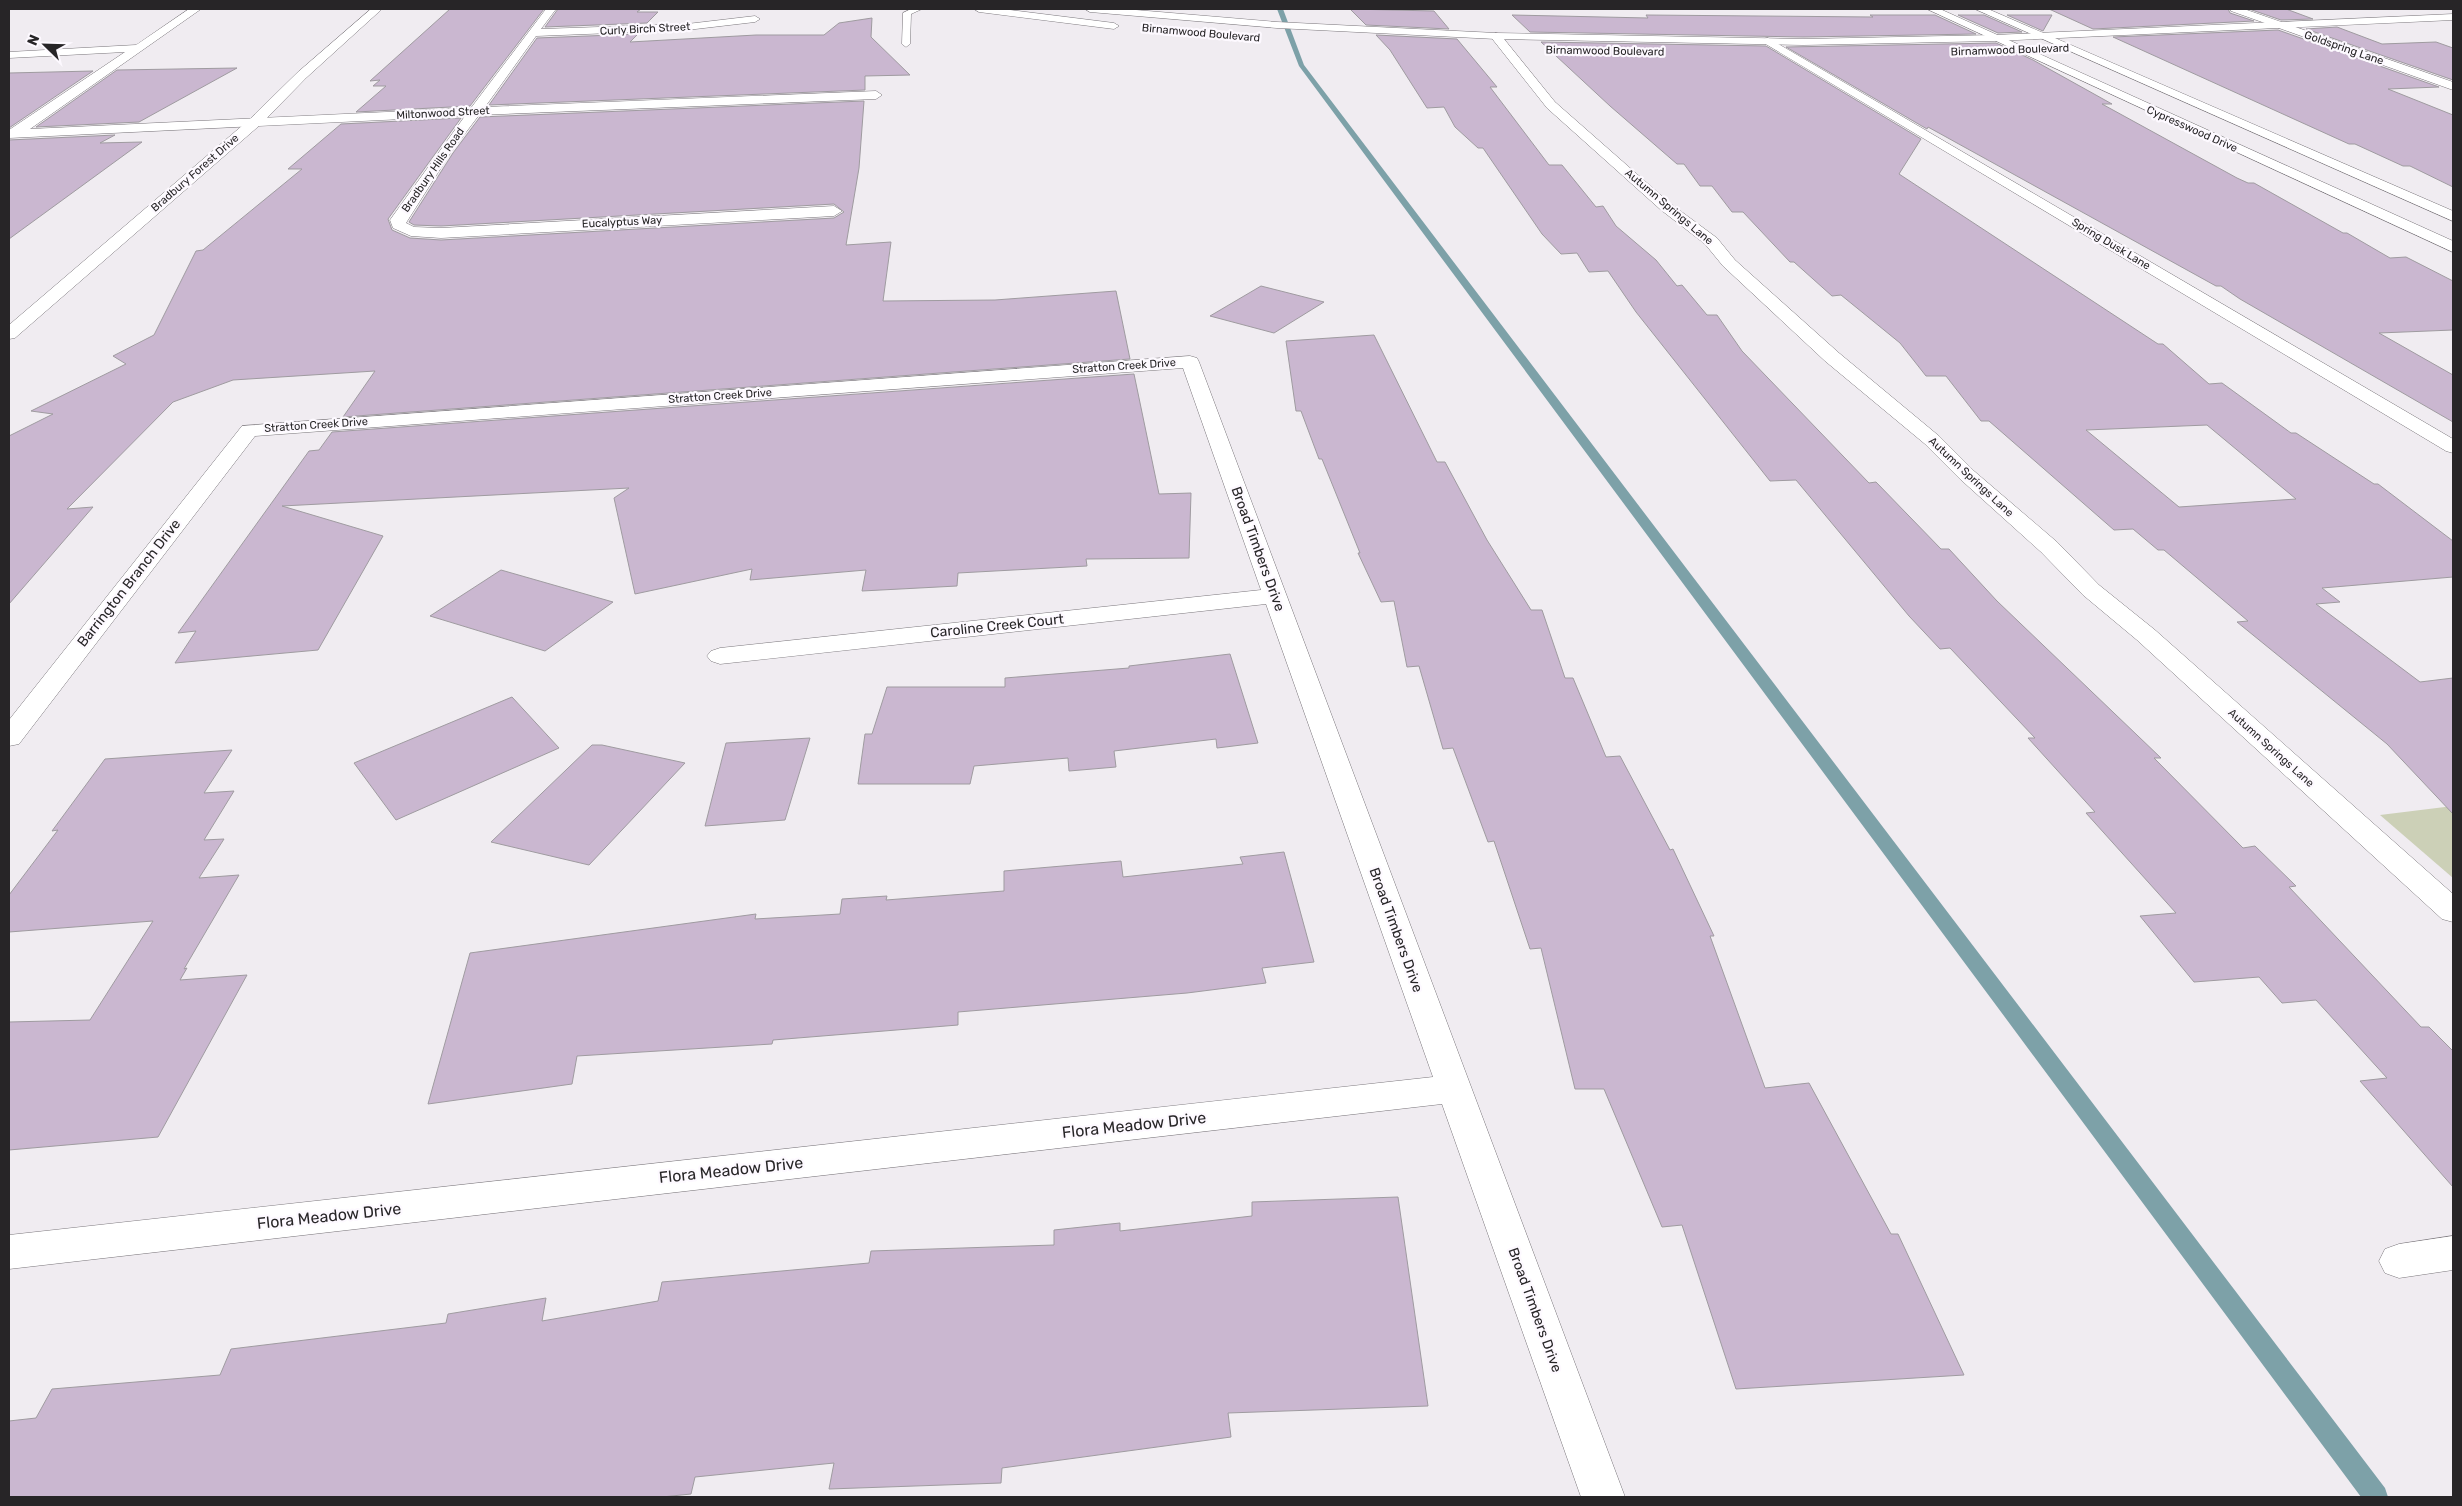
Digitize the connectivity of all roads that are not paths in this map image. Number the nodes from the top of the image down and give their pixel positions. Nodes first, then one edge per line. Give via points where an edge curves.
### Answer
1 (196, 9) edge
2 (377, 9) edge
3 (551, 9) edge
4 (918, 9) edge
5 (979, 9) edge
6 (1090, 9) edge
7 (1932, 9) edge
8 (1980, 9) edge
9 (2235, 9) edge
10 (2453, 16) edge
11 (756, 19) dead end
12 (2280, 25) junction
13 (1122, 26) dead end
14 (2231, 27) junction
15 (534, 33) junction
16 (2040, 36) junction
17 (1994, 38) junction
18 (2155, 43) dead end
19 (906, 44) dead end
20 (1504, 45) junction
21 (2099, 47) dead end
22 (139, 48) junction
23 (1770, 48) junction
24 (2070, 48) junction
25 (2020, 50) junction
26 (1995, 51) dead end
27 (1819, 54) dead end
28 (9, 55) edge
29 (1791, 55) junction
30 (2453, 86) edge
31 (876, 95) dead end
32 (475, 112) junction
33 (255, 122) junction
34 (10, 135) edge
35 (834, 211) dead end
36 (2453, 216) edge
37 (410, 231) joint
38 (2453, 247) edge
39 (9, 334) edge
40 (1190, 362) joint
41 (249, 430) joint
42 (2453, 447) edge
43 (1274, 596) junction
44 (720, 656) dead end
45 (11, 732) edge
46 (2453, 911) edge
47 (1454, 1089) junction
48 (9, 1252) edge
49 (2453, 1253) edge
50 (2399, 1261) dead end
51 (1603, 1497) edge

1 - 22 street
2 - 33 street, Bradbury Forest Drive via 302,75
3 - 15 street, Bradbury Hills Road
4 - 19 lane via 906,13
5 - 13 street, Birnamwood Boulevard
6 - 20 street, Birnamwood Boulevard via 1276,25 1375,29
7 - 17 street, Cypresswood Drive
8 - 16 street, Cypresswood Drive
9 - 12 street, Goldspring Lane
10 - 12 street, Birnamwood Boulevard
11 - 15 street, Curly Birch Street via 678,28
12 - 14 street, Birnamwood Boulevard
12 - 30 street, Goldspring Lane
14 - 16 street, Birnamwood Boulevard
14 - 18 street, Birnamwood Boulevard
15 - 32 street, Bradbury Hills Road
16 - 17 street, Birnamwood Boulevard
16 - 24 street, Cypresswood Drive
17 - 23 street, Birnamwood Boulevard
17 - 25 street, Cypresswood Drive
20 - 23 street, Birnamwood Boulevard
20 - 46 street, Autumn Springs Lane via 1551,105 1666,207 1711,241 1729,263 1832,357 1932,440 2091,590 2146,635
21 - 24 street, Birnamwood Boulevard
22 - 28 street
22 - 34 street
23 - 29 street, Spring Dusk Lane
24 - 25 street, Birnamwood Boulevard
24 - 36 street, Cypresswood Drive
25 - 26 street, Birnamwood Boulevard
25 - 38 street, Cypresswood Drive
27 - 29 street
29 - 42 street, Spring Dusk Lane
31 - 32 street, Miltonwood Street
32 - 33 street, Miltonwood Street
32 - 37 street, Bradbury Hills Road via 398,220 398,225
33 - 34 street, Miltonwood Street
33 - 39 street, Bradbury Forest Drive
35 - 37 street, Eucalyptus Way via 441,233
40 - 41 street, Stratton Creek Drive
40 - 43 street, Broad Timbers Drive
41 - 45 street, Barrington Branch Drive
43 - 44 street, Caroline Creek Court
43 - 47 street, Broad Timbers Drive
47 - 48 street, Flora Meadow Drive
47 - 51 street, Broad Timbers Drive
49 - 50 street

